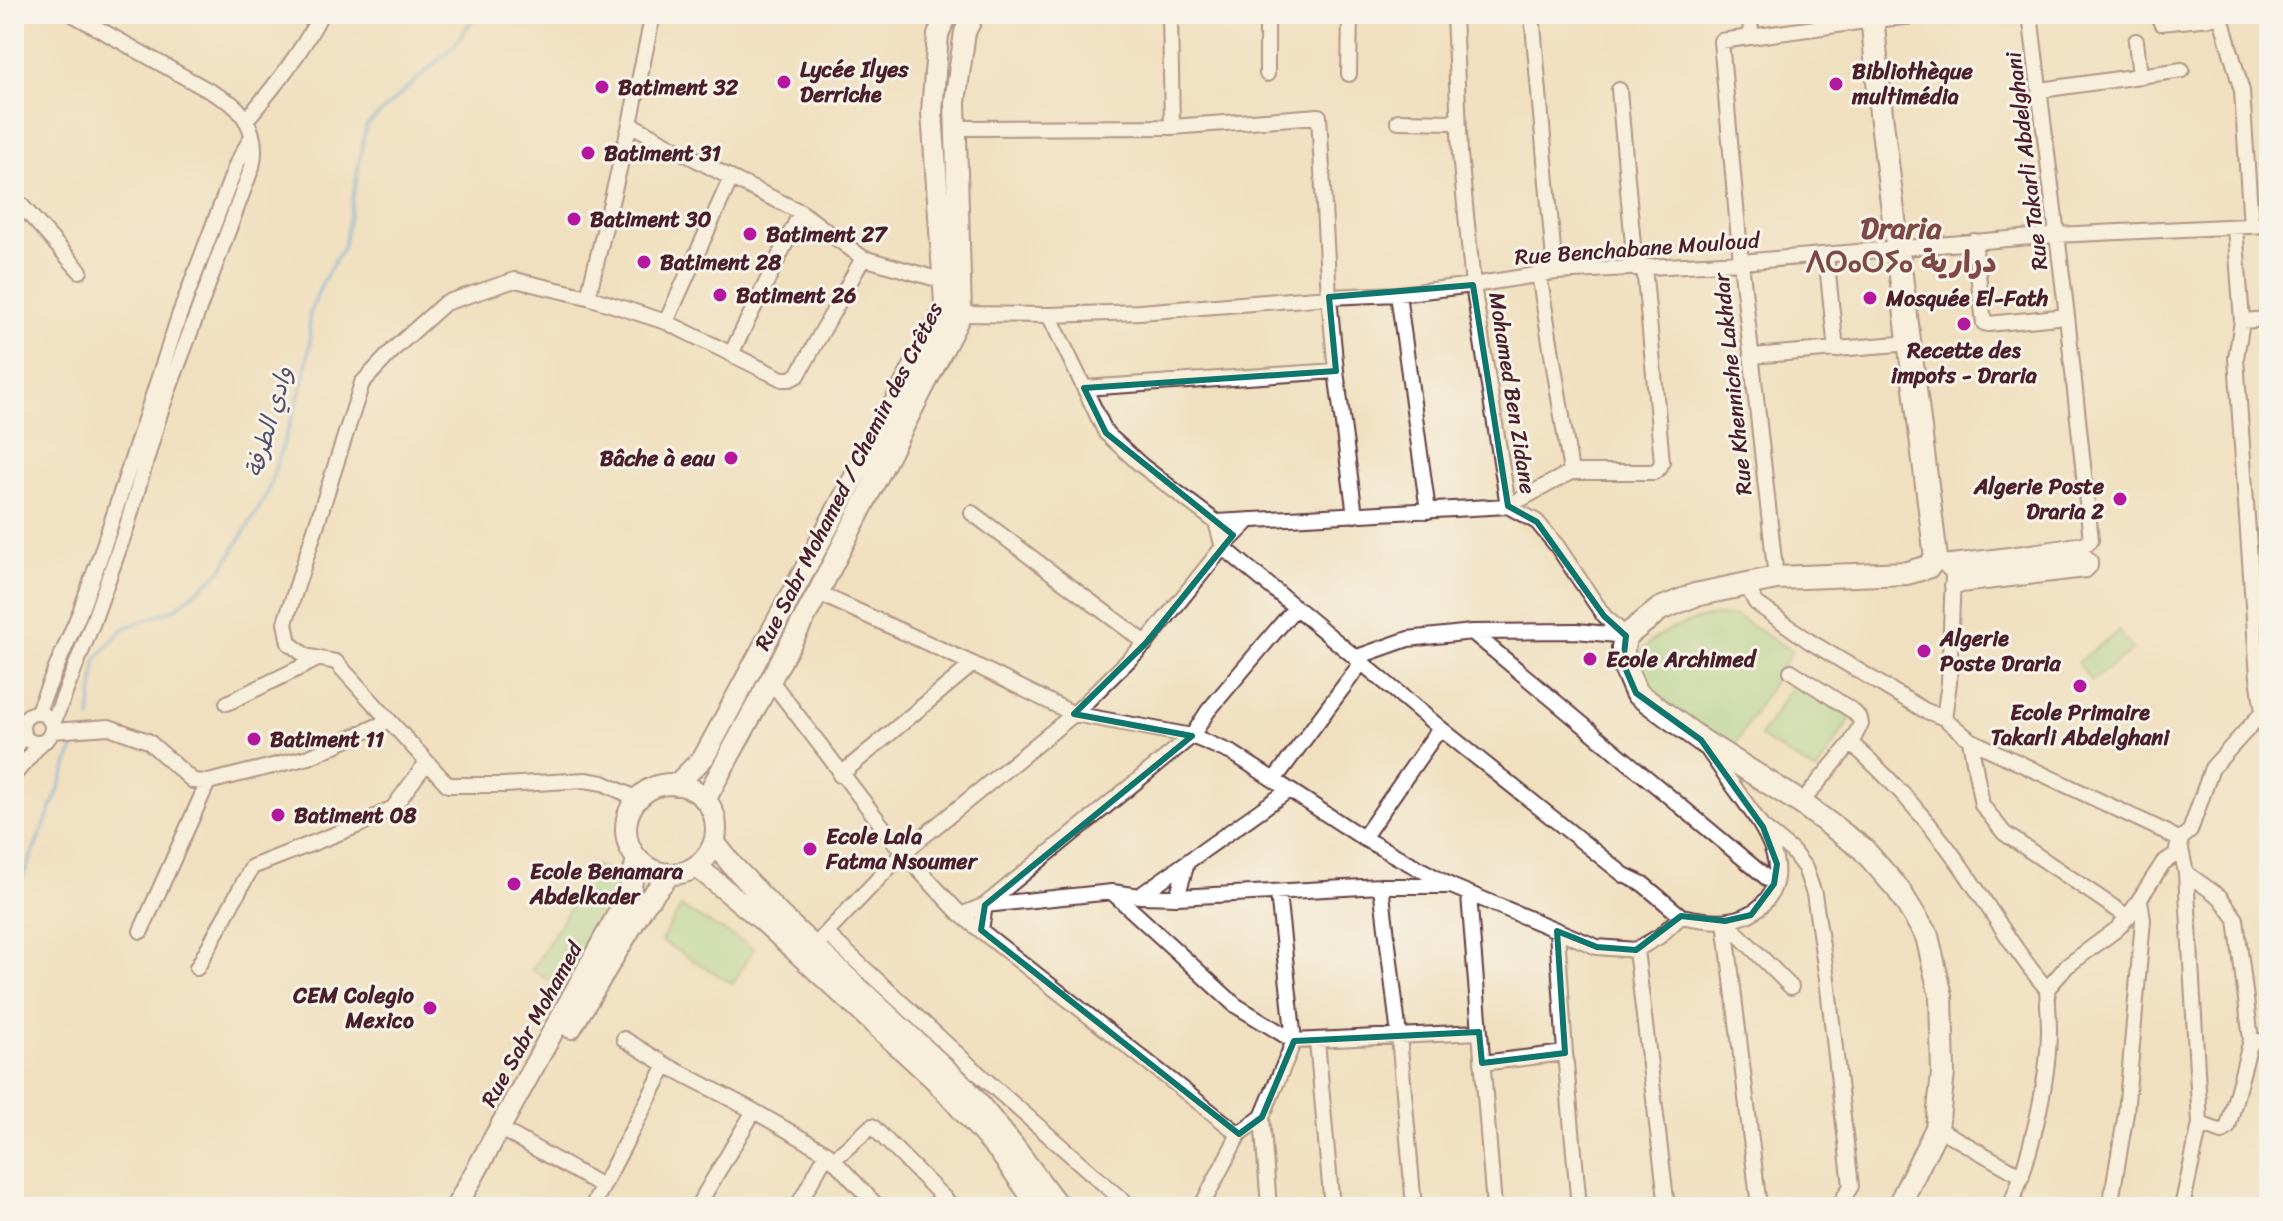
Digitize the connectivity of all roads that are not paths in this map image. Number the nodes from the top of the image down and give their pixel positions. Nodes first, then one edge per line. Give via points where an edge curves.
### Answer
1 (72, 14) edge
2 (321, 14) edge
3 (653, 14) edge
4 (946, 14) edge
5 (974, 14) edge
6 (1170, 14) edge
7 (1267, 14) edge
8 (1350, 14) edge
9 (1454, 14) edge
10 (1532, 14) edge
11 (1750, 14) edge
12 (1937, 14) edge
13 (2030, 14) edge
14 (2220, 16) edge
15 (1872, 17) edge
16 (2161, 23) dead end
17 (1751, 36) junction
18 (2136, 41) dead end
19 (2182, 70) dead end
20 (1267, 74) dead end
21 (1349, 74) dead end
22 (2140, 76) junction
23 (1619, 90) dead end
24 (2041, 90) junction
25 (247, 119) junction
26 (1398, 121) dead end
27 (1458, 122) junction
28 (630, 124) junction
29 (1172, 127) junction
30 (956, 128) junction
31 (252, 136) junction
32 (731, 178) junction
33 (14, 197) edge
34 (801, 212) junction
35 (2269, 225) edge
36 (2251, 226) junction
37 (2235, 227) junction
38 (2055, 235) junction
39 (1974, 241) junction
40 (1899, 248) junction
41 (1826, 255) junction
42 (863, 258) junction
43 (1741, 262) junction
44 (1640, 267) junction
45 (80, 271) dead end
46 (1555, 272) junction
47 (1539, 274) junction
48 (944, 281) junction
49 (1473, 285) junction
50 (1398, 294) junction
51 (588, 297) junction
52 (1329, 297) junction
53 (961, 314) junction
54 (1049, 315) junction
55 (2067, 316) junction
56 (2269, 319) edge
57 (2242, 321) junction
58 (666, 322) junction
59 (1911, 343) junction
60 (1836, 350) junction
61 (731, 354) junction
62 (1751, 356) junction
63 (1336, 371) junction
64 (1084, 388) junction
65 (1571, 472) junction
66 (1508, 506) junction
67 (1428, 511) junction
68 (972, 513) dead end
69 (1355, 515) junction
70 (1250, 520) junction
71 (1216, 522) junction
72 (1223, 547) junction
73 (2061, 548) junction
74 (2050, 561) junction
75 (1946, 570) junction
76 (1776, 578) junction
77 (1747, 586) junction
78 (818, 593) junction
79 (1295, 608) junction
80 (1472, 632) junction
81 (1626, 636) junction
82 (1146, 643) junction
83 (318, 659) junction
84 (1359, 659) junction
85 (973, 664) junction
86 (1791, 671) dead end
87 (2264, 676) edge
88 (771, 681) junction
89 (227, 703) dead end
90 (2263, 712) junction
91 (37, 713) junction
92 (1074, 714) junction
93 (1944, 718) junction
94 (388, 721) junction
95 (1440, 728) junction
96 (48, 733) junction
97 (24, 736) junction
98 (1192, 736) junction
99 (2269, 737) edge
100 (1701, 740) junction
101 (1970, 740) junction
102 (1851, 743) junction
103 (14, 749) edge
104 (427, 762) junction
105 (14, 775) edge
106 (840, 775) junction
107 (1274, 780) junction
108 (208, 782) junction
109 (676, 785) junction
110 (1289, 790) junction
111 (638, 799) junction
112 (705, 800) junction
113 (1801, 803) junction
114 (1763, 827) junction
115 (1363, 838) junction
116 (2179, 840) junction
117 (714, 842) junction
118 (903, 853) junction
119 (637, 858) junction
120 (1187, 863) junction
121 (696, 866) junction
122 (2186, 873) junction
123 (670, 874) junction
124 (1774, 884) junction
125 (1381, 886) junction
126 (1451, 886) junction
127 (1278, 893) junction
128 (1469, 895) junction
129 (1140, 896) junction
130 (1117, 897) junction
131 (1177, 897) junction
132 (2140, 900) junction
133 (985, 905) junction
134 (961, 915) junction
135 (1681, 916) junction
136 (2128, 917) junction
137 (1725, 921) junction
138 (981, 930) junction
139 (141, 931) dead end
140 (1557, 931) junction
141 (820, 940) junction
142 (1636, 950) junction
143 (197, 968) dead end
144 (1791, 987) dead end
145 (2047, 989) junction
146 (1479, 1032) junction
147 (1399, 1036) junction
148 (624, 1039) dead end
149 (2251, 1040) junction
150 (1294, 1041) junction
151 (1317, 1041) junction
152 (2269, 1043) edge
153 (1565, 1053) junction
154 (1482, 1063) junction
155 (666, 1065) junction
156 (754, 1111) junction
157 (1262, 1117) junction
158 (2200, 1124) junction
159 (1937, 1128) junction
160 (501, 1129) junction
161 (1239, 1134) junction
162 (830, 1156) junction
163 (2022, 1176) junction
164 (602, 1186) junction
165 (456, 1207) edge
166 (592, 1207) edge
167 (697, 1207) edge
168 (808, 1207) edge
169 (878, 1207) edge
170 (953, 1207) edge
171 (1039, 1207) edge
172 (1059, 1207) edge
173 (1130, 1207) edge
174 (1201, 1207) edge
175 (1269, 1207) edge
176 (1332, 1207) edge
177 (1414, 1207) edge
178 (1494, 1207) edge
179 (1579, 1207) edge
180 (1667, 1207) edge
181 (1759, 1207) edge
182 (1838, 1207) edge
183 (1898, 1207) edge
184 (2010, 1207) edge
185 (2110, 1207) edge
186 (2182, 1207) edge

1 - 25 street via 231,103
2 - 25 street via 306,43
3 - 28 street
4 - 48 main road via 938,35 932,112
5 - 30 main road, Rue Sabr Mohamed / Chemin des Crêtes via 965,32
6 - 29 street
7 - 20 street
8 - 21 street
9 - 27 street, Mohamed Ben Zidane
10 - 46 street
11 - 17 street
12 - 15 street
13 - 24 street, Rue Takarli Abdelghani
14 - 16 street
14 - 36 street via 2242,91
15 - 17 street
15 - 40 main road
17 - 43 street, Rue Khenniche Lakhdar via 1721,41
18 - 22 street
19 - 22 street
22 - 24 street
23 - 44 street
24 - 38 street, Rue Takarli Abdelghani
25 - 31 street
26 - 27 street
27 - 49 street, Mohamed Ben Zidane
28 - 32 street
28 - 51 street
29 - 30 street
29 - 52 street via 1319,116
30 - 53 main road, Rue Sabr Mohamed / Chemin des Crêtes
31 - 91 street via 179,316 100,557
31 - 96 street via 252,167 160,413 93,622
32 - 34 street
32 - 58 street
33 - 45 street
34 - 42 street
34 - 61 street
35 - 36 street, Rue Benchabane Mouloud
36 - 37 street, Rue Benchabane Mouloud
37 - 38 street, Rue Benchabane Mouloud
37 - 57 street
38 - 39 street, Rue Benchabane Mouloud
38 - 55 street, Rue Takarli Abdelghani
39 - 40 street, Rue Benchabane Mouloud
39 - 55 street via 1984,323
40 - 41 street, Rue Benchabane Mouloud
40 - 59 main road
41 - 43 street, Rue Benchabane Mouloud
41 - 60 street
42 - 48 street
42 - 61 street via 798,375 782,379
43 - 44 street, Rue Benchabane Mouloud
43 - 62 street, Rue Khenniche Lakhdar
44 - 46 street, Rue Benchabane Mouloud
44 - 65 street via 1662,462 1654,472
46 - 47 street, Rue Benchabane Mouloud
47 - 49 street, Rue Benchabane Mouloud
47 - 65 street
48 - 109 main road via 945,303 936,327 704,757
49 - 50 street, Rue Benchabane Mouloud
49 - 66 street, Mohamed Ben Zidane
50 - 52 street, Rue Benchabane Mouloud
50 - 67 street
51 - 58 street
51 - 83 street via 515,280 445,303 362,383 285,623 289,643
52 - 54 street, Rue Benchabane Mouloud
52 - 63 street
53 - 54 street, Rue Benchabane Mouloud
53 - 78 main road, Rue Sabr Mohamed / Chemin des Crêtes
54 - 64 street
55 - 73 street, Rue Takarli Abdelghani via 2090,542
56 - 57 street
57 - 87 street via 2236,358
58 - 61 street
59 - 60 street
59 - 75 main road
60 - 62 street
62 - 76 street, Rue Khenniche Lakhdar
63 - 64 street
63 - 69 street
64 - 71 street via 1106,433
65 - 66 street
66 - 67 street
66 - 81 street, Mohamed Ben Zidane via 1537,522 1604,616
67 - 69 street
68 - 82 street
69 - 70 street
70 - 71 street
70 - 72 street
71 - 72 street
72 - 79 street
72 - 82 street
73 - 74 street
73 - 75 street
74 - 75 street
74 - 75 street via 2085,556 2090,566
75 - 76 main road
75 - 93 street via 1949,683
76 - 77 main road
77 - 81 main road via 1695,595 1660,609
77 - 93 street via 1756,603 1809,641
78 - 85 street
78 - 88 main road, Rue Sabr Mohamed / Chemin des Crêtes
79 - 84 street
79 - 98 street
80 - 81 street
80 - 84 street via 1408,639
80 - 124 street
81 - 100 main road via 1623,663 1636,693
82 - 92 street
83 - 89 street
83 - 94 street via 336,662
84 - 95 street
84 - 107 street
85 - 92 street
85 - 106 street
86 - 102 street via 1860,719
87 - 90 street
88 - 106 street
88 - 112 main road, Rue Sabr Mohamed / Chemin des Crêtes
90 - 99 street
90 - 116 street via 2212,768 2190,831
91 - 96 street via 47,717
91 - 97 street via 25,718
92 - 98 street
92 - 118 street
93 - 101 street
94 - 104 street
94 - 108 street via 309,757
95 - 115 street
95 - 135 street
96 - 97 street via 32,742
96 - 105 street
96 - 108 street via 109,727 148,741 193,781
97 - 103 street
98 - 107 street
98 - 133 street
100 - 113 main road
100 - 114 street
101 - 116 street
101 - 136 street via 1982,805 2004,833
102 - 113 street
102 - 145 street via 1891,778 1934,830
104 - 111 street via 448,785 585,780
104 - 143 street via 393,808 252,867
106 - 118 street
107 - 110 street
108 - 139 street
109 - 111 main road via 662,785
109 - 112 main road
110 - 115 street
110 - 120 street
111 - 119 main road via 626,826
112 - 117 main road via 716,825
113 - 159 main road via 1863,849 1898,889 1927,936 1941,996 1943,1073
114 - 124 street via 1777,864
114 - 182 street via 1805,868 1814,894 1851,1186
115 - 126 street
116 - 122 street
116 - 132 street via 2176,854 2163,863
117 - 121 main road
117 - 141 main road via 732,865
118 - 134 street
118 - 141 street
119 - 123 main road
119 - 160 main road, Rue Sabr Mohamed via 620,910
120 - 129 street
120 - 131 street
121 - 123 main road
121 - 171 main road via 936,1081 998,1150
122 - 149 street via 2220,897 2236,919
122 - 158 street
123 - 160 main road via 645,904 516,1118
124 - 137 street via 1751,915
125 - 126 street
125 - 127 street
125 - 147 street
126 - 128 street
127 - 131 street
127 - 150 street
128 - 140 street
128 - 146 street
129 - 130 street
129 - 131 street
130 - 133 street
130 - 150 street via 1235,1005
132 - 136 street
132 - 185 street via 2143,920 2126,1113
133 - 134 street
133 - 138 street
134 - 138 street
135 - 137 street
135 - 142 street
136 - 145 street
137 - 144 street
137 - 181 street
138 - 161 street
140 - 142 street via 1597,947
140 - 153 street
141 - 172 main road via 965,1087
141 - 173 street
142 - 180 street
145 - 163 street via 2045,1077
146 - 147 street
146 - 154 street
147 - 151 street
147 - 177 street
148 - 155 street
149 - 152 street
149 - 158 street via 2228,1127 2222,1132
150 - 151 street
150 - 157 street
151 - 176 street
153 - 154 street
153 - 179 street
154 - 178 street
155 - 156 street
155 - 164 street
156 - 162 street
156 - 167 street
157 - 161 street
157 - 175 street
158 - 186 street
159 - 163 street
159 - 183 main road
160 - 164 street
160 - 165 main road, Rue Sabr Mohamed
161 - 174 street
162 - 168 street via 801,1200
162 - 169 street
162 - 170 street via 872,1126
163 - 184 street
164 - 166 street

